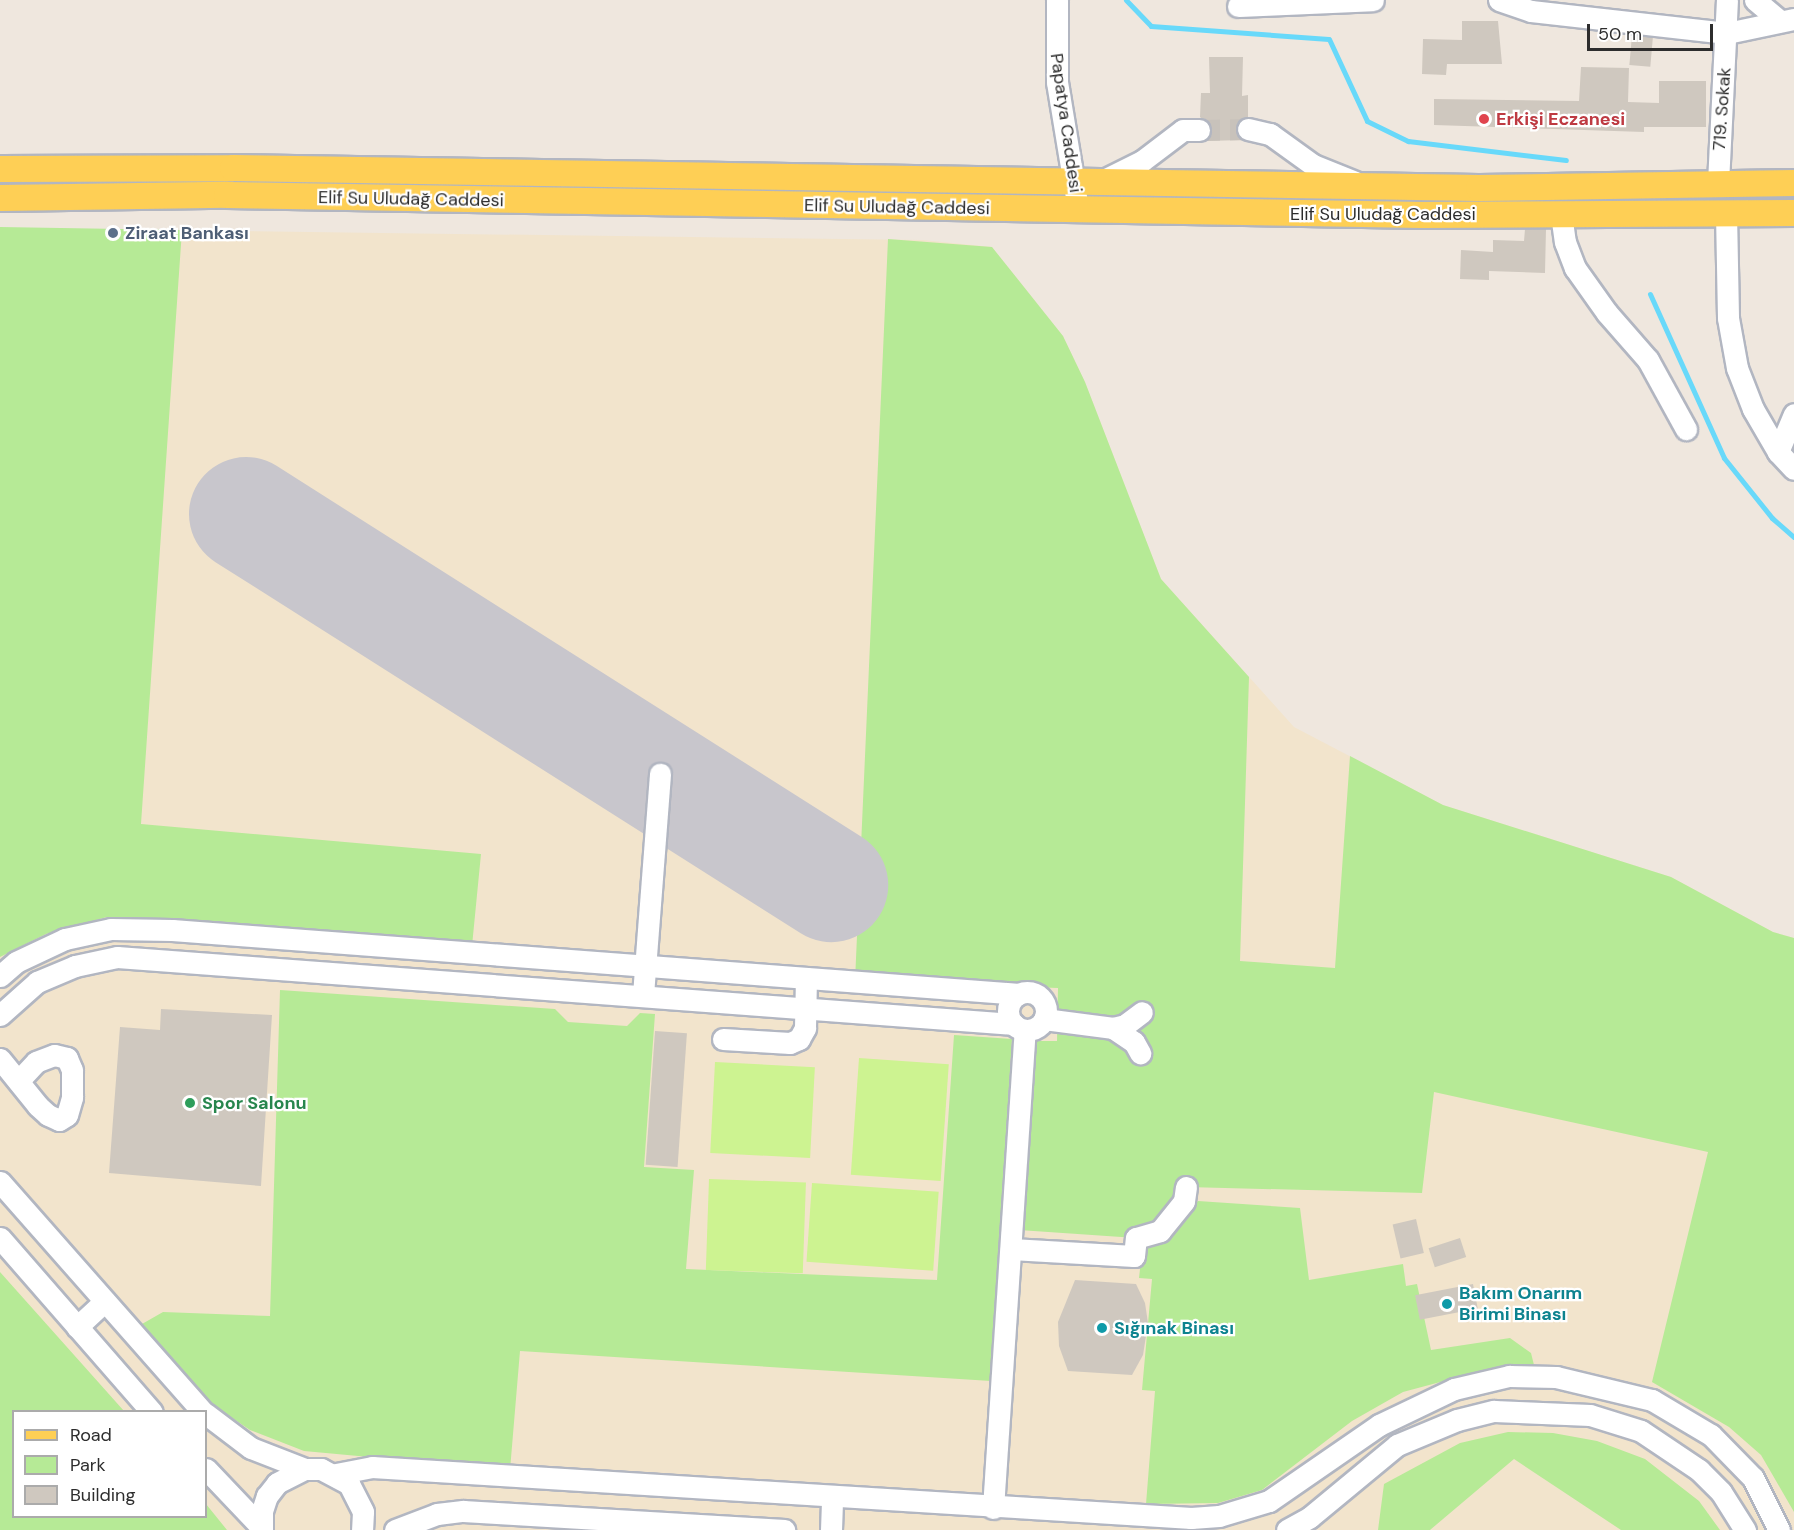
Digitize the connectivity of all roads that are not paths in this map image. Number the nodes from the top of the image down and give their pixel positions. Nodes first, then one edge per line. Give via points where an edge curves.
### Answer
1 (1057, 0) edge
2 (1373, 0) edge
3 (1500, 0) edge
4 (1727, 0) edge
5 (1755, 0) edge
6 (1238, 6) dead end
7 (1787, 20) edge
8 (1727, 33) junction
9 (1248, 129) tunnel mouth
10 (1199, 130) tunnel mouth
11 (0, 169) edge
12 (1076, 181) junction
13 (1102, 181) junction
14 (1718, 183) junction
15 (1794, 183) edge
16 (1364, 186) junction
17 (0, 198) edge
18 (1078, 209) junction
19 (1726, 213) junction
20 (1794, 213) edge
21 (1561, 214) junction
22 (1794, 414) edge
23 (1686, 429) dead end
24 (1778, 452) junction
25 (1794, 469) edge
26 (660, 774) dead end
27 (646, 966) junction
28 (0, 976) edge
29 (806, 978) junction
30 (1019, 994) junction
31 (643, 995) junction
32 (804, 1008) junction
33 (1143, 1012) dead end
34 (0, 1015) edge
35 (1044, 1019) junction
36 (1019, 1027) junction
37 (1113, 1028) junction
38 (723, 1040) dead end
39 (1140, 1053) dead end
40 (0, 1059) edge
41 (18, 1081) dead end
42 (0, 1182) edge
43 (1186, 1187) dead end
44 (0, 1238) edge
45 (1011, 1249) junction
46 (105, 1301) junction
47 (77, 1327) junction
48 (150, 1410) edge
49 (201, 1410) edge
50 (207, 1415) edge
51 (1350, 1443) junction
52 (305, 1469) junction
53 (207, 1470) edge
54 (1366, 1471) junction
55 (336, 1474) junction
56 (832, 1498) junction
57 (993, 1508) junction
58 (262, 1528) edge
59 (362, 1530) edge
60 (395, 1530) edge
61 (784, 1530) edge
62 (831, 1530) edge
63 (1287, 1530) edge
64 (1745, 1530) edge
65 (1779, 1530) edge

1 - 12 street, Papatya Caddesi via 1058,82
2 - 6 street
3 - 8 street via 1531,11
4 - 8 street, 719. Sokak
5 - 7 street
7 - 8 street
8 - 14 street, 719. Sokak
9 - 16 street via 1270,134 1313,165
10 - 13 street via 1183,130 1142,161
11 - 12 main road, Elif Su Uludağ Caddesi
12 - 13 main road, Elif Su Uludağ Caddesi
12 - 18 street, Papatya Caddesi
13 - 16 main road, Elif Su Uludağ Caddesi
14 - 15 main road, Elif Su Uludağ Caddesi
14 - 16 main road, Elif Su Uludağ Caddesi
17 - 18 main road, Elif Su Uludağ Caddesi via 227,195
18 - 21 main road, Elif Su Uludağ Caddesi
19 - 20 main road, Elif Su Uludağ Caddesi
19 - 21 main road, Elif Su Uludağ Caddesi
19 - 24 street via 1728,318 1737,368 1753,409
21 - 23 street via 1565,242 1575,268 1648,360
22 - 24 street
24 - 25 street
26 - 27 street
27 - 28 street via 111,929 65,939 16,962
27 - 29 street
27 - 31 street
29 - 30 street
29 - 32 street
30 - 35 street via 1031,992 1041,998 1046,1010
30 - 36 street via 1008,1008
31 - 32 street
31 - 34 street via 117,957 75,966 37,982
32 - 36 street
32 - 38 street via 804,1028 799,1039 790,1044
33 - 37 street
35 - 36 street via 1038,1027
35 - 37 street
36 - 45 street
37 - 39 street via 1134,1042
40 - 41 street
42 - 46 street
43 - 45 street via 1184,1201 1160,1231 1136,1238 1134,1256
44 - 47 street
45 - 57 street
46 - 47 street
46 - 49 street
47 - 48 street
50 - 52 street via 251,1448
51 - 54 street
51 - 57 street via 1269,1501 1220,1516 1157,1518
51 - 65 street via 1406,1409 1454,1389 1509,1376 1556,1377 1600,1385 1652,1400 1711,1435 1754,1478
52 - 55 street
52 - 58 street via 290,1473 272,1489 262,1510
53 - 58 street
54 - 63 street via 1310,1517
54 - 64 street via 1397,1445 1457,1420 1494,1411 1590,1415 1641,1431 1699,1470 1721,1492
55 - 56 street via 372,1467
55 - 59 street via 358,1497
56 - 57 street
56 - 62 street
60 - 61 street via 437,1514 462,1512

